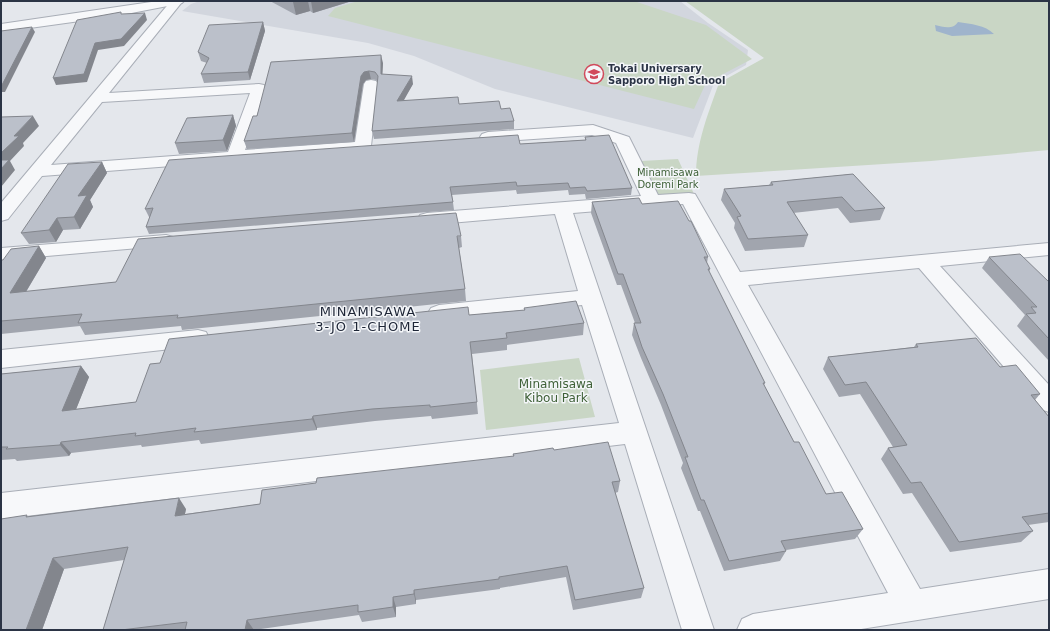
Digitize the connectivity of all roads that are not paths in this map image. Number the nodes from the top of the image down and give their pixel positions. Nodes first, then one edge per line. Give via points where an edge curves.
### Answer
1 (177, 1) edge
2 (1, 28) edge
3 (371, 84) dead end
4 (96, 98) junction
5 (474, 138) edge
6 (235, 155) junction
7 (37, 171) junction
8 (652, 201) junction
9 (562, 208) junction
10 (1, 216) edge
11 (404, 221) edge
12 (183, 239) edge
13 (1049, 249) edge
14 (1, 254) edge
15 (924, 261) junction
16 (733, 280) junction
17 (591, 296) junction
18 (418, 315) edge
19 (221, 336) edge
20 (1, 359) edge
21 (1049, 402) edge
22 (634, 432) junction
23 (1, 506) edge
24 (1049, 584) edge
25 (912, 606) junction
26 (698, 630) edge
27 (753, 630) edge

1 - 2 street
1 - 4 street
3 - 6 street via 371,146
4 - 6 street via 259,88
4 - 7 street
5 - 8 street via 593,130 623,140
6 - 7 street
7 - 10 street
8 - 9 street
8 - 16 street via 689,198
9 - 11 street
9 - 17 street
12 - 14 street
13 - 15 street
15 - 16 street
15 - 21 street
16 - 25 street
17 - 18 street
17 - 22 street
19 - 20 street
22 - 23 street
22 - 26 street
24 - 25 street
25 - 27 street

